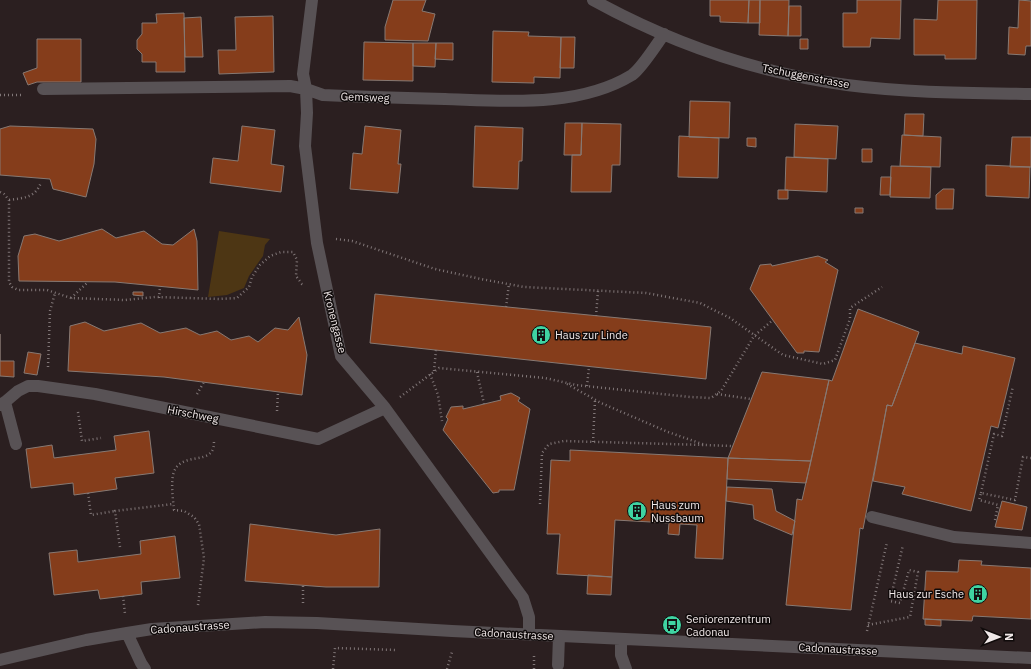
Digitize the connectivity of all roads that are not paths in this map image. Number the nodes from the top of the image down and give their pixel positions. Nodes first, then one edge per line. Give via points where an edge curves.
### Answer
1 (312, 0) edge
2 (593, 0) edge
3 (664, 34) junction
4 (43, 89) dead end
5 (306, 89) junction
6 (1031, 94) edge
7 (2, 404) edge
8 (385, 408) junction
9 (16, 444) dead end
10 (872, 517) dead end
11 (1031, 543) edge
12 (127, 632) junction
13 (530, 634) junction
14 (559, 636) junction
15 (621, 639) junction
16 (1031, 658) edge
17 (0, 660) edge
18 (558, 665) dead end
19 (145, 669) edge
20 (626, 669) edge

1 - 5 street, Kronengasse via 304,74
2 - 3 street, Tschuggenstrasse
3 - 5 street, Gemsweg via 634,74 598,91 570,98 511,102 323,95
3 - 6 street, Tschuggenstrasse via 719,56 779,72 846,85 904,90
4 - 5 street, Gemsweg via 290,86
5 - 8 street, Kronengasse via 305,146 317,243 341,356
7 - 8 street, Hirschweg via 18,391 28,386 38,386 318,439
7 - 9 street
8 - 13 street, Kronengasse via 523,598 530,617
10 - 11 street via 954,537
12 - 13 street, Cadonaustrasse via 265,622
12 - 17 street, Cadonaustrasse
12 - 19 street
13 - 14 street, Cadonaustrasse
14 - 15 street, Cadonaustrasse
14 - 18 street
15 - 16 street, Cadonaustrasse
15 - 20 street via 621,655

